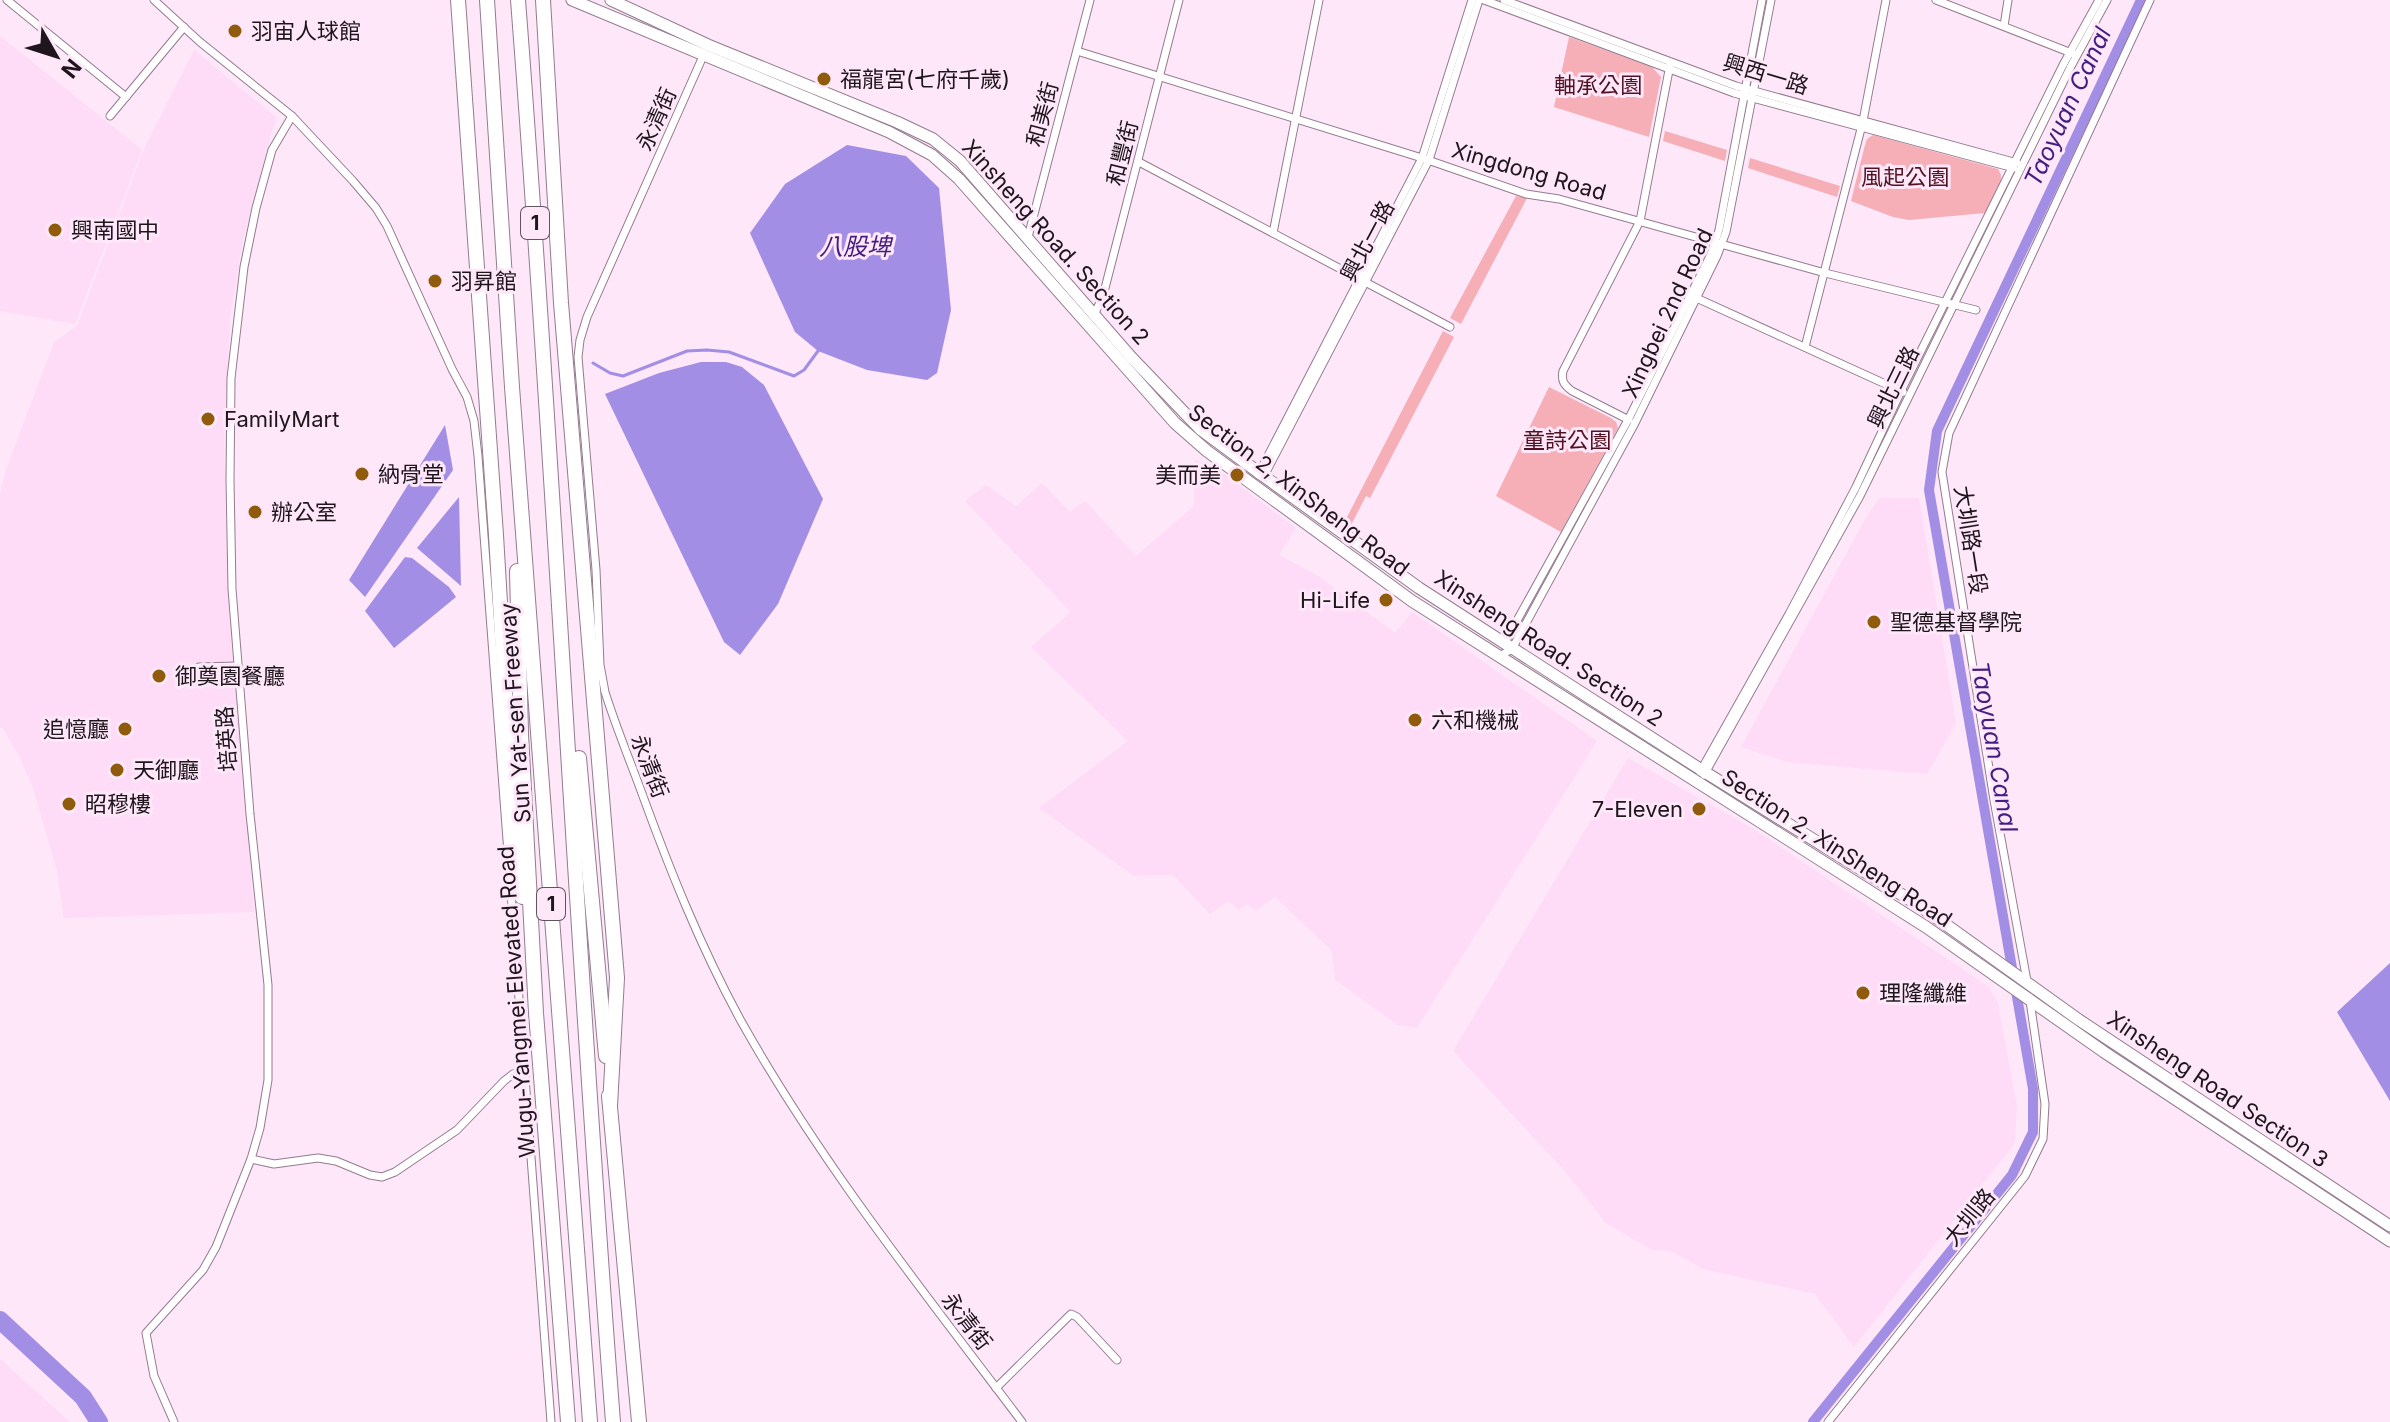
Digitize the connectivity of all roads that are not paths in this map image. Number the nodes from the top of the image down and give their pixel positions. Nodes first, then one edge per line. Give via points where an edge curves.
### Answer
1 (7, 0) edge
2 (154, 0) edge
3 (458, 0) edge
4 (487, 0) edge
5 (518, 0) edge
6 (543, 0) edge
7 (572, 0) edge
8 (611, 0) edge
9 (1090, 0) edge
10 (1179, 0) edge
11 (1319, 0) edge
12 (1472, 0) edge
13 (1482, 0) edge
14 (1504, 0) edge
15 (1762, 0) edge
16 (1771, 0) edge
17 (1886, 0) edge
18 (1936, 0) edge
19 (2008, 0) edge
20 (2099, 0) edge
21 (2107, 0) edge
22 (2150, 0) edge
23 (0, 6) edge
24 (2004, 26) junction
25 (184, 27) junction
26 (706, 50) junction
27 (1077, 51) junction
28 (2073, 54) junction
29 (1670, 65) junction
30 (1158, 76) junction
31 (1745, 93) junction
32 (1754, 95) junction
33 (126, 97) junction
34 (110, 116) dead end
35 (292, 116) junction
36 (1297, 119) junction
37 (1862, 124) junction
38 (1426, 159) junction
39 (1139, 162) junction
40 (2016, 166) junction
41 (1640, 221) junction
42 (1273, 233) junction
43 (1028, 237) junction
44 (1718, 244) junction
45 (1825, 273) junction
46 (1363, 280) junction
47 (1694, 297) junction
48 (1950, 305) junction
49 (1976, 310) dead end
50 (1095, 313) junction
51 (1450, 327) dead end
52 (1805, 347) junction
53 (512, 387) junction
54 (1905, 392) junction
55 (1632, 421) junction
56 (550, 447) junction
57 (1259, 478) junction
58 (1508, 646) junction
59 (1498, 657) junction
60 (238, 666) junction
61 (199, 667) dead end
62 (1704, 770) junction
63 (1698, 783) junction
64 (2027, 981) junction
65 (2030, 1001) junction
66 (536, 1013) junction
67 (524, 1071) junction
68 (610, 1106) junction
69 (251, 1159) junction
70 (2390, 1226) edge
71 (2390, 1241) edge
72 (1117, 1360) dead end
73 (996, 1388) junction
74 (174, 1422) edge
75 (551, 1422) edge
76 (568, 1422) edge
77 (590, 1422) edge
78 (613, 1422) edge
79 (639, 1422) edge
80 (1022, 1422) edge
81 (1828, 1422) edge

1 - 23 street
1 - 33 street
2 - 25 street
3 - 66 highway via 514,840
4 - 53 highway, Sun Yat-sen Freeway / 1
5 - 56 highway, 1
6 - 68 highway via 562,318 617,978
7 - 26 main road, Section 2, XinSheng Road
8 - 26 main road, Xinsheng Road. Section 2
9 - 27 street, 和美街
10 - 30 street, 和豐街
11 - 36 street
12 - 38 street
13 - 29 street
13 - 38 street
14 - 29 street, 興西一路
15 - 31 street, Xingbei 2nd Road
16 - 32 street, Xingbei 2nd Road
17 - 37 street
18 - 24 street
19 - 24 street
20 - 28 street
21 - 28 street
22 - 64 street, 大圳路一段 via 1949,433 1942,472
24 - 28 street
25 - 33 street
25 - 35 street
26 - 43 main road, Xinsheng Road. Section 2 via 933,139 960,161
26 - 57 main road, Section 2, XinSheng Road via 932,155 1175,423 1207,451
26 - 73 street, 永清街 via 580,340 605,692 671,872 741,1020 851,1193
27 - 30 street, Xingdong Road
27 - 43 street, 和美街
28 - 40 street
29 - 31 street, 興西一路
29 - 41 street
30 - 36 street, Xingdong Road
30 - 39 street, 和豐街
31 - 32 street, 興西一路
31 - 44 street, Xingbei 2nd Road
32 - 37 street, 興西一路
32 - 44 street, Xingbei 2nd Road via 1726,232
33 - 34 street
35 - 60 street, 培英路 via 272,150 256,208 231,378
35 - 67 street via 376,208 474,421
36 - 38 street, Xingdong Road
36 - 42 street
37 - 40 street
37 - 45 street
38 - 41 street, Xingdong Road via 1526,194
38 - 46 street, 興北一路
39 - 42 street
39 - 50 street, 和豐街
40 - 48 street, 興北三路
41 - 44 street, Xingdong Road
41 - 55 street via 1562,378 1572,391
42 - 46 street
43 - 50 main road, Xinsheng Road. Section 2
44 - 45 street, Xingdong Road
44 - 47 street, Xingbei 2nd Road
45 - 48 street, Xingdong Road
45 - 52 street
46 - 51 street
46 - 57 street, 興北一路
47 - 52 street
47 - 55 street, Xingbei 2nd Road
48 - 49 street, Xingdong Road
48 - 54 street, 興北三路
50 - 57 main road, Xinsheng Road. Section 2 via 1200,429
52 - 54 street
53 - 66 highway, Wugu-Yangmei Elevated Road / 1 via 521,734
53 - 77 highway, Sun Yat-sen Freeway / 1
54 - 62 street, 興北三路 via 1860,496
55 - 58 street, Xingbei 2nd Road
56 - 68 highway, 1
56 - 78 highway, 1
57 - 58 main road, Xinsheng Road. Section 2
57 - 59 main road, Section 2, XinSheng Road via 1412,601
58 - 59 street
58 - 62 main road, Xinsheng Road. Section 2
59 - 63 main road, Section 2, XinSheng Road
60 - 61 street
60 - 69 street, 培英路 via 268,985 268,1080
62 - 63 street, 興北三路
62 - 64 main road, Xinsheng Road. Section 2 via 1920,906
63 - 65 main road, Section 2, XinSheng Road via 1926,927
64 - 70 main road, Xinsheng Road Section 3
65 - 71 main road, Section 2, XinSheng Road
65 - 81 street, 大圳路 via 2045,1104 2043,1139 2025,1176
66 - 76 highway, Wugu-Yangmei Elevated Road / 1
67 - 69 street via 504,1081 457,1130 382,1177 318,1158 274,1164
67 - 75 street
68 - 79 highway, 1
69 - 74 street, 培英路 via 203,1270 146,1333 154,1376
72 - 73 street via 1071,1314
73 - 80 street, 永清街

